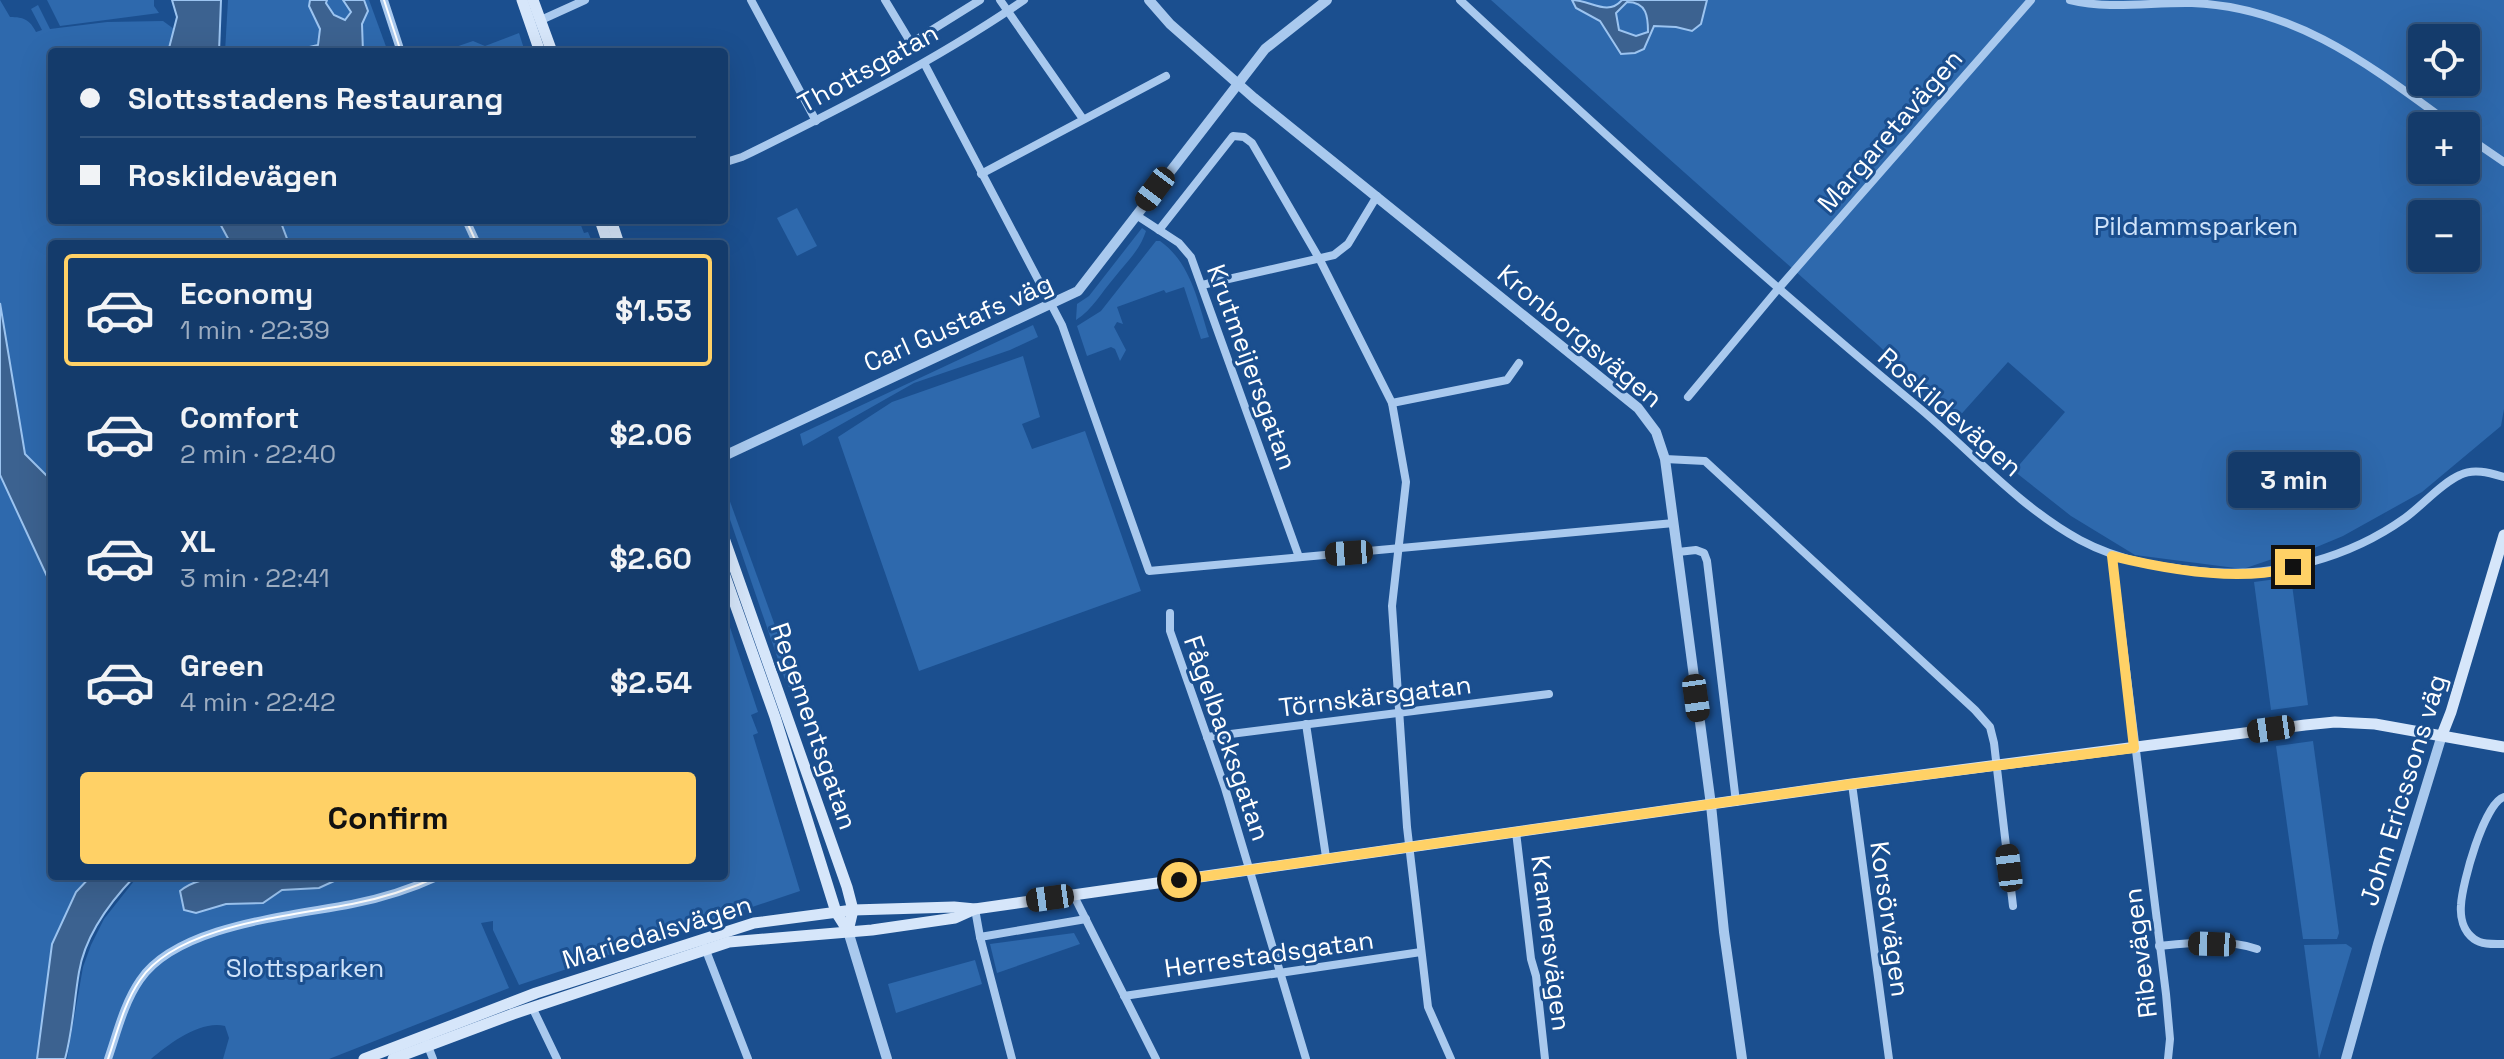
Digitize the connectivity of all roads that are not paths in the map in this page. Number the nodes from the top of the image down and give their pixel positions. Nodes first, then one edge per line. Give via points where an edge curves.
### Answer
1 (384, 0) edge
2 (522, 0) edge
3 (533, 0) edge
4 (585, 0) edge
5 (751, 0) edge
6 (885, 0) edge
7 (980, 0) edge
8 (1000, 0) edge
9 (1024, 0) edge
10 (1149, 0) edge
11 (1327, 0) edge
12 (1460, 0) edge
13 (2031, 0) edge
14 (2070, 0) edge
15 (1009, 10) junction
16 (541, 20) junction
17 (400, 48) edge
18 (539, 48) edge
19 (551, 48) edge
20 (924, 63) junction
21 (1166, 76) dead end
22 (1237, 82) junction
23 (2433, 112) edge
24 (1083, 119) junction
25 (816, 121) junction
26 (2480, 146) edge
27 (728, 161) edge
28 (2504, 162) edge
29 (981, 174) junction
30 (1377, 196) junction
31 (1136, 215) junction
32 (1159, 230) junction
33 (1320, 260) junction
34 (1202, 285) junction
35 (1778, 289) junction
36 (1051, 304) junction
37 (1519, 363) dead end
38 (1688, 397) dead end
39 (1392, 403) junction
40 (728, 454) edge
41 (1665, 459) junction
42 (2504, 477) edge
43 (1674, 523) junction
44 (2504, 535) edge
45 (728, 549) edge
46 (1399, 550) junction
47 (1678, 552) junction
48 (2112, 556) junction
49 (1299, 557) junction
50 (728, 584) edge
51 (1170, 613) dead end
52 (1549, 694) dead end
53 (1399, 714) junction
54 (1306, 724) junction
55 (2442, 735) junction
56 (1207, 737) junction
57 (2504, 747) edge
58 (2134, 748) junction
59 (1996, 765) junction
60 (1852, 784) junction
61 (2504, 797) edge
62 (1736, 802) junction
63 (1711, 805) junction
64 (1516, 832) junction
65 (1409, 846) junction
66 (1326, 857) junction
67 (1250, 869) junction
68 (430, 880) edge
69 (1073, 894) junction
70 (2013, 906) dead end
71 (975, 909) junction
72 (853, 910) junction
73 (836, 912) junction
74 (1086, 919) junction
75 (848, 931) junction
76 (980, 937) junction
77 (703, 944) junction
78 (2504, 944) edge
79 (2159, 946) junction
80 (2257, 949) dead end
81 (1421, 952) junction
82 (1281, 973) junction
83 (1124, 996) junction
84 (532, 1007) junction
85 (426, 1041) junction
86 (108, 1059) edge
87 (364, 1059) edge
88 (393, 1059) edge
89 (433, 1059) edge
90 (557, 1059) edge
91 (748, 1059) edge
92 (887, 1059) edge
93 (1012, 1059) edge
94 (1156, 1059) edge
95 (1306, 1059) edge
96 (1451, 1059) edge
97 (1545, 1059) edge
98 (1742, 1059) edge
99 (1889, 1059) edge
100 (2168, 1059) edge
101 (2346, 1059) edge

1 - 17 street
2 - 18 main road
3 - 16 main road
4 - 16 street
5 - 25 street
6 - 7 street, Thottsgatan via 911,43
8 - 15 street
9 - 15 street, Thottsgatan
10 - 22 street, Kronborgsvägen
11 - 22 street, Carl Gustafs väg via 1265,49
12 - 35 street, Roskildevägen
13 - 35 street, Margaretavägen
14 - 23 street via 2131,6 2193,3 2296,25 2345,50
15 - 20 street, Thottsgatan
15 - 24 street
16 - 19 main road
20 - 25 street, Thottsgatan
20 - 29 street
21 - 24 street
22 - 30 street, Kronborgsvägen
22 - 31 street, Carl Gustafs väg
24 - 29 street
25 - 27 street, Thottsgatan
26 - 28 street
29 - 36 street
30 - 33 street via 1348,244
30 - 41 street, Kronborgsvägen via 1638,408 1656,432
31 - 32 street, Krutmeijersgatan
31 - 36 street, Carl Gustafs väg via 1082,286
32 - 33 street via 1233,136 1244,137
32 - 34 street, Krutmeijersgatan via 1191,257
33 - 34 street
33 - 39 street
34 - 49 street, Krutmeijersgatan
35 - 38 street, Margaretavägen
35 - 48 street, Roskildevägen via 2018,498
36 - 40 street, Carl Gustafs väg
36 - 49 street via 1149,571
37 - 39 street via 1507,380
39 - 46 street via 1406,482
41 - 43 street, Kronborgsvägen
41 - 59 street via 1705,461 1971,706 1990,727
42 - 48 street, Roskildevägen via 2472,471 2459,475 2403,520 2328,557 2286,569 2212,572
43 - 46 street
43 - 47 street, Kronborgsvägen
44 - 55 main road, John Ericssons väg
45 - 72 main road, Regementsgatan
46 - 49 street
46 - 53 street via 1392,606
47 - 62 street via 1696,550 1707,561
47 - 63 street, Kronborgsvägen
48 - 58 street, Ribevägen
50 - 73 main road, Regementsgatan
51 - 56 street, Fågelbacksgatan via 1170,631
52 - 53 street, Törnskärsgatan
53 - 54 street, Törnskärsgatan
53 - 65 street
54 - 56 street, Törnskärsgatan
54 - 66 street
55 - 57 main road, Mariedalsvägen
55 - 58 main road, Mariedalsvägen via 2335,722
55 - 101 street, John Ericssons väg
56 - 67 street, Fågelbacksgatan
58 - 59 main road, Mariedalsvägen
58 - 79 street, Ribevägen
59 - 60 main road, Mariedalsvägen
59 - 70 street
60 - 62 main road, Mariedalsvägen
60 - 99 street, Korsörvägen
61 - 78 street via 2490,809 2461,904 2464,927 2474,939
62 - 63 main road, Mariedalsvägen
63 - 64 main road, Mariedalsvägen
63 - 98 street, Kronborgsvägen
64 - 65 main road, Mariedalsvägen
64 - 97 street, Kramersvägen
65 - 66 main road, Mariedalsvägen
65 - 81 street
66 - 67 main road, Mariedalsvägen
67 - 69 main road, Mariedalsvägen
67 - 82 street, Fågelbacksgatan
68 - 86 street via 354,904 252,922 162,955 140,980
69 - 71 main road, Mariedalsvägen
69 - 74 street
71 - 72 main road, Mariedalsvägen
71 - 75 main road, Mariedalsvägen via 955,918
71 - 76 street
72 - 73 main road, Mariedalsvägen
72 - 75 main road
73 - 75 main road, Regementsgatan
73 - 77 main road, Mariedalsvägen via 754,923
74 - 76 street
74 - 83 street
75 - 77 main road, Mariedalsvägen
75 - 92 street, Regementsgatan
76 - 93 street
77 - 84 main road, Mariedalsvägen
77 - 85 main road, Mariedalsvägen via 536,993
77 - 91 street
79 - 80 street
79 - 100 street, Ribevägen
81 - 82 street, Herrestadsgatan
81 - 96 street via 1428,1007
82 - 83 street, Herrestadsgatan
82 - 95 street, Fågelbacksgatan
83 - 94 street
84 - 85 main road, Mariedalsvägen
84 - 90 street
85 - 87 main road, Mariedalsvägen
85 - 88 main road, Mariedalsvägen
85 - 89 street

